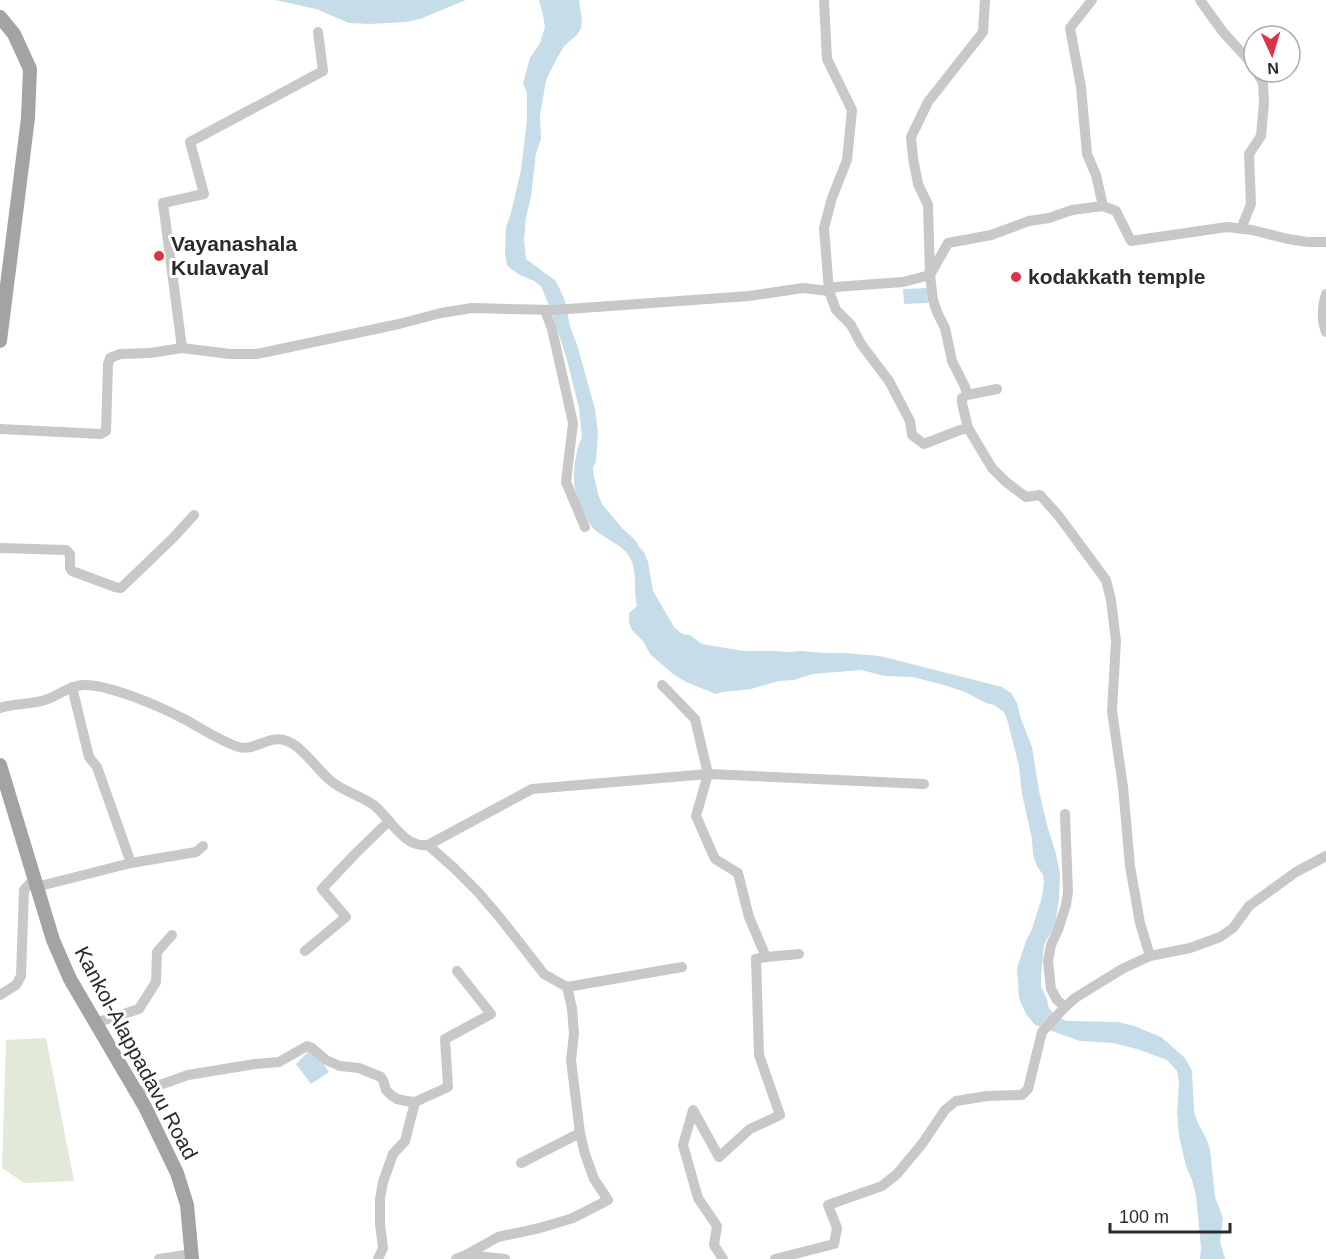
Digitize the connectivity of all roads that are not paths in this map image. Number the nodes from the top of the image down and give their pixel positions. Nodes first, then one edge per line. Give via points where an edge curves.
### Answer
1 (824, 0) edge
2 (985, 0) edge
3 (1092, 0) edge
4 (1200, 0) edge
5 (0, 16) edge
6 (318, 32) dead end
7 (1242, 53) edge
8 (1263, 84) edge
9 (1102, 206) junction
10 (1241, 229) junction
11 (1326, 242) edge
12 (5, 260) edge
13 (930, 275) junction
14 (829, 291) junction
15 (1326, 294) edge
16 (545, 310) junction
17 (1326, 332) edge
18 (0, 341) edge
19 (182, 348) junction
20 (997, 389) dead end
21 (967, 394) junction
22 (968, 428) junction
23 (0, 429) edge
24 (194, 515) dead end
25 (585, 526) dead end
26 (0, 548) edge
27 (662, 685) dead end
28 (72, 687) junction
29 (0, 708) edge
30 (0, 765) edge
31 (708, 774) junction
32 (924, 784) dead end
33 (1065, 814) dead end
34 (388, 820) junction
35 (428, 845) junction
36 (204, 846) dead end
37 (1326, 856) edge
38 (131, 863) junction
39 (35, 883) junction
40 (171, 935) dead end
41 (305, 951) dead end
42 (799, 954) dead end
43 (1150, 956) junction
44 (766, 957) junction
45 (682, 967) dead end
46 (457, 971) dead end
47 (567, 987) junction
48 (0, 995) edge
49 (1062, 1009) junction
50 (95, 1023) junction
51 (137, 1093) junction
52 (415, 1102) junction
53 (580, 1133) junction
54 (521, 1163) dead end
55 (192, 1257) edge
56 (461, 1257) edge
57 (159, 1259) edge
58 (378, 1259) edge
59 (505, 1259) edge
60 (723, 1259) edge
61 (775, 1259) edge

1 - 14 street via 827,59 852,110 847,160 824,228
2 - 13 street via 983,32 928,102 911,137 918,184 928,205
3 - 9 street via 1070,28 1081,87 1087,154
4 - 7 street
5 - 12 main road via 14,34 30,69 28,118
6 - 19 street via 323,70 190,142 204,194 163,202
8 - 10 street via 1261,136 1249,154 1251,204
9 - 10 street via 1116,211 1131,241 1227,227
9 - 13 street via 1072,210 991,235 948,243
10 - 11 street via 1298,241
12 - 18 main road
13 - 14 street via 903,282 834,287
13 - 21 street via 933,300
14 - 16 street via 803,288 749,296
14 - 22 street via 836,310 851,325 889,381 910,421 912,435 924,444
15 - 17 street via 1322,317
16 - 19 street via 472,308 257,354
16 - 25 street via 573,423 566,482
19 - 23 street via 111,358 106,431 101,434
20 - 21 street
21 - 22 street via 962,403
22 - 43 street via 992,468 1026,497 1040,495 1106,580 1116,641 1112,711 1115,740 1130,866
24 - 26 street via 121,588 72,571 66,550
27 - 31 street via 695,719
28 - 29 street via 45,700
28 - 34 street via 104,687 147,702 240,747 284,740 295,745 331,781 374,805
28 - 38 street via 89,757 97,767
30 - 39 main road, Kankol-Alappadavu Road
31 - 32 street
31 - 35 street via 532,789
31 - 44 street via 696,816 715,859 738,873 749,917
33 - 49 street via 1068,892 1048,961 1051,990
34 - 35 street via 405,838
34 - 41 street via 322,889 346,917
35 - 47 street via 478,892 544,974
36 - 38 street via 196,852
37 - 43 street via 1249,906 1233,928 1220,937
38 - 39 street
39 - 48 street via 24,890 21,976 16,985
39 - 50 main road, Kankol-Alappadavu Road via 52,940
40 - 50 street via 157,952 156,982 139,1009
42 - 44 street
43 - 49 street via 1122,969
44 - 60 street via 756,959 759,1055 780,1115 750,1129 719,1157 693,1110 683,1145 698,1198 717,1226 714,1245
45 - 47 street
46 - 52 street via 491,1014 444,1039 448,1087
47 - 53 street via 572,1008 572,1060
49 - 61 street via 1042,1032 1029,1089 1022,1095 956,1101 897,1174 882,1186 828,1205 837,1228 834,1244
50 - 51 main road, Kankol-Alappadavu Road
51 - 52 street via 188,1075 279,1062 307,1046 340,1066 381,1077 386,1090 397,1099
51 - 55 main road, Kankol-Alappadavu Road via 177,1173 187,1204
52 - 58 street via 405,1141 393,1154 380,1198 383,1248
53 - 54 street
53 - 56 street via 594,1179 608,1200 573,1218 498,1237
55 - 57 street
56 - 59 street

